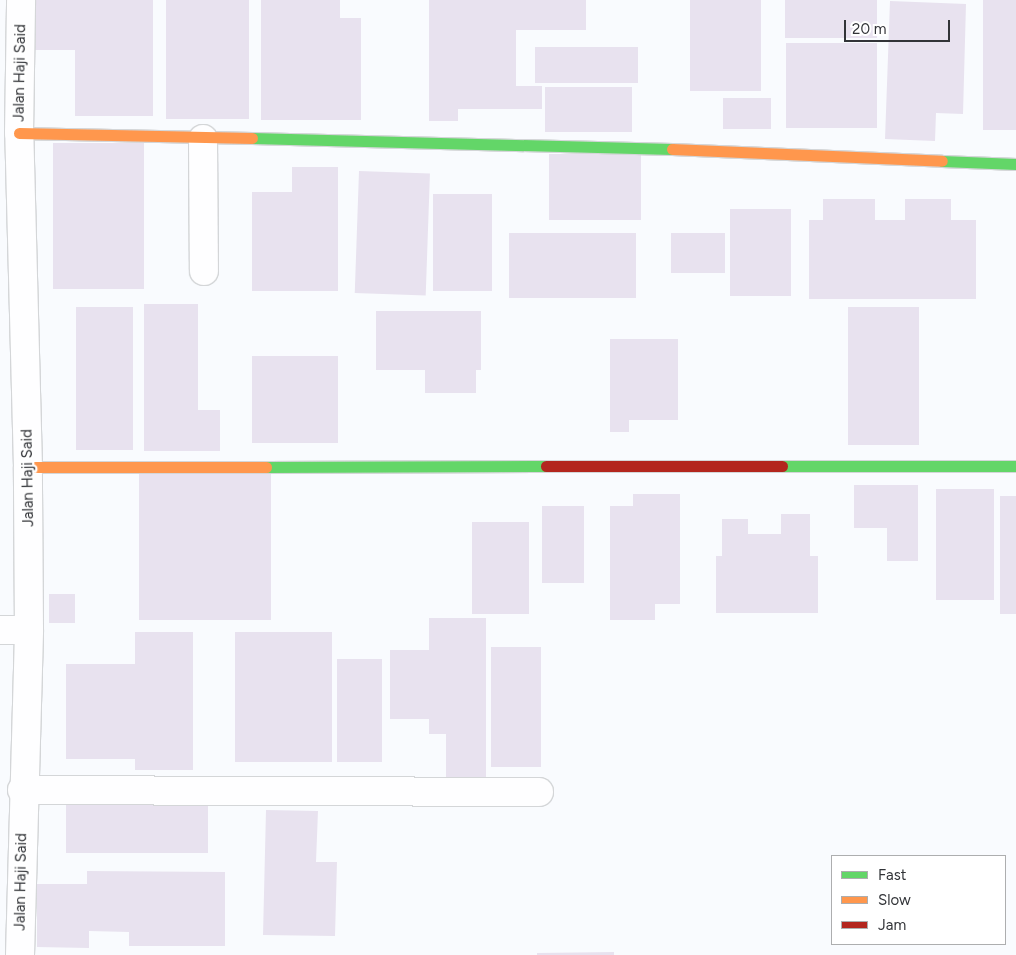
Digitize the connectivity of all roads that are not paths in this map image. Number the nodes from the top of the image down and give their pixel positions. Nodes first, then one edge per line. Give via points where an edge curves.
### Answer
1 (14, 10) edge
2 (19, 133) junction
3 (204, 139) junction
4 (1016, 164) edge
5 (204, 272) dead end
6 (12, 327) edge
7 (1016, 466) edge
8 (28, 467) junction
9 (0, 630) edge
10 (29, 630) junction
11 (22, 790) junction
12 (539, 792) dead end
13 (20, 955) edge

1 - 2 street, Jalan Haji Said
2 - 3 street
2 - 6 street, Jalan Haji Said
3 - 4 street via 634,147
3 - 5 street
6 - 8 street, Jalan Haji Said
7 - 8 street
8 - 10 street, Jalan Haji Said
9 - 10 street
10 - 11 street, Jalan Haji Said
11 - 12 street
11 - 13 street, Jalan Haji Said

